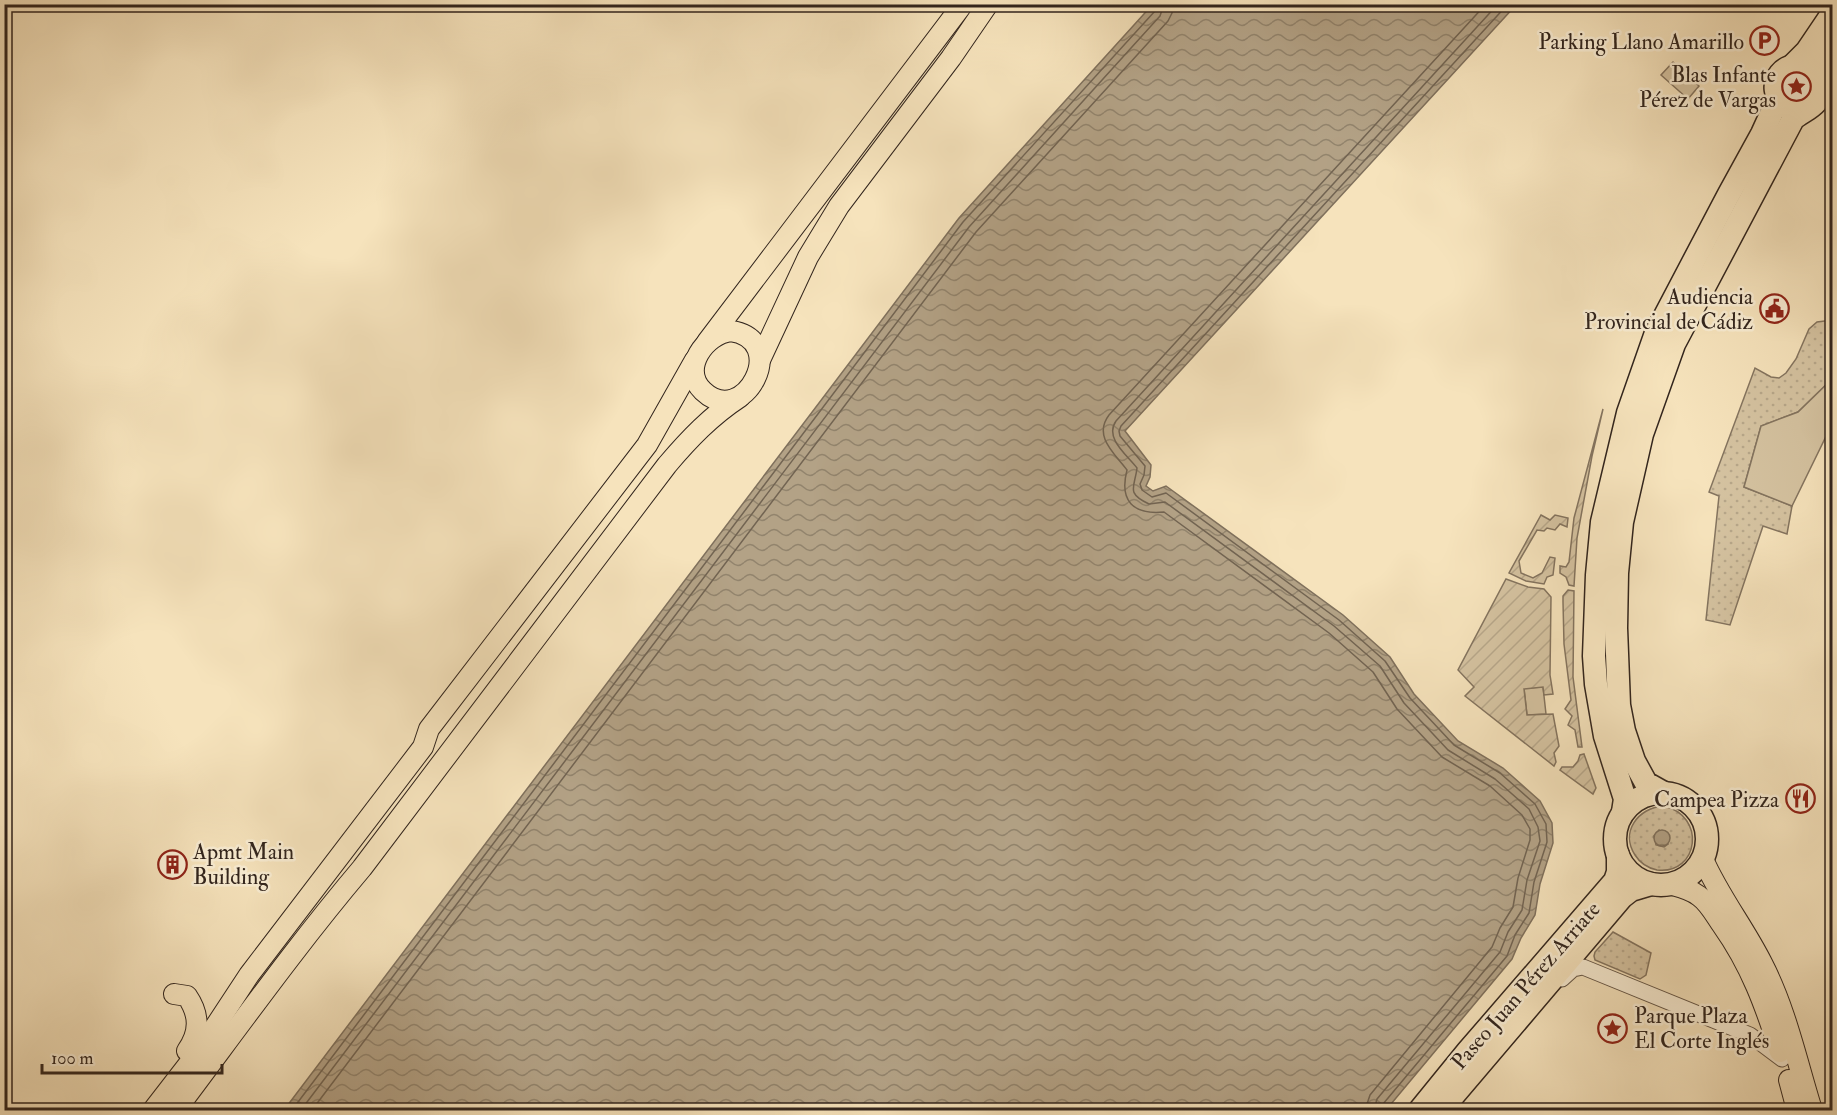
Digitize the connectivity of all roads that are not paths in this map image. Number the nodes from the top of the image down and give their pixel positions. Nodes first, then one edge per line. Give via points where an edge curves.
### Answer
1 (963, 4) edge
2 (988, 4) edge
3 (1833, 14) edge
4 (1833, 49) edge
5 (1792, 66) junction
6 (1820, 83) junction
7 (1778, 99) junction
8 (1804, 110) junction
9 (707, 342) junction
10 (695, 360) junction
11 (760, 360) junction
12 (740, 397) junction
13 (1662, 792) junction
14 (1623, 812) junction
15 (1618, 855) junction
16 (1703, 859) junction
17 (1660, 884) junction
18 (1544, 988) junction
19 (174, 994) dead end
20 (1782, 1059) junction
21 (142, 1110) edge
22 (153, 1110) edge
23 (176, 1110) edge
24 (1420, 1110) edge
25 (1441, 1110) edge
26 (1797, 1110) edge
27 (1812, 1110) edge

1 - 9 main road
2 - 11 main road via 838,206 808,257
3 - 5 highway
4 - 6 highway via 1821,68
5 - 6 highway via 1809,69
5 - 7 highway via 1778,77
6 - 8 highway via 1818,100
7 - 8 highway via 1786,108
7 - 14 highway via 1656,333 1628,412 1602,522 1597,575 1596,684 1605,736 1625,799
8 - 13 highway via 1793,120 1674,344 1630,481 1617,573 1619,705 1634,761 1646,783
9 - 10 main road
9 - 11 main road via 722,332 740,332 754,342
10 - 12 main road via 696,381 702,390 719,400
10 - 22 main road via 647,445 429,729 423,747 249,975 201,1048
11 - 12 main road via 756,378
12 - 23 main road via 689,438 667,465
13 - 14 highway via 1636,799
13 - 16 highway via 1679,796 1700,814 1707,840
14 - 15 highway via 1614,837
15 - 17 highway via 1627,870 1642,881
15 - 24 highway, Paseo Juan Pérez Arriate via 1615,880
16 - 17 highway via 1686,878
16 - 27 main road via 1776,995
17 - 18 highway, Paseo Juan Pérez Arriate via 1630,890 1622,897
17 - 20 main road via 1692,891 1703,899 1733,940 1762,997
18 - 20 street via 1583,967 1750,1035
18 - 25 highway, Paseo Juan Pérez Arriate
19 - 21 main road via 187,996 193,1005 197,1032 185,1055
20 - 26 main road

